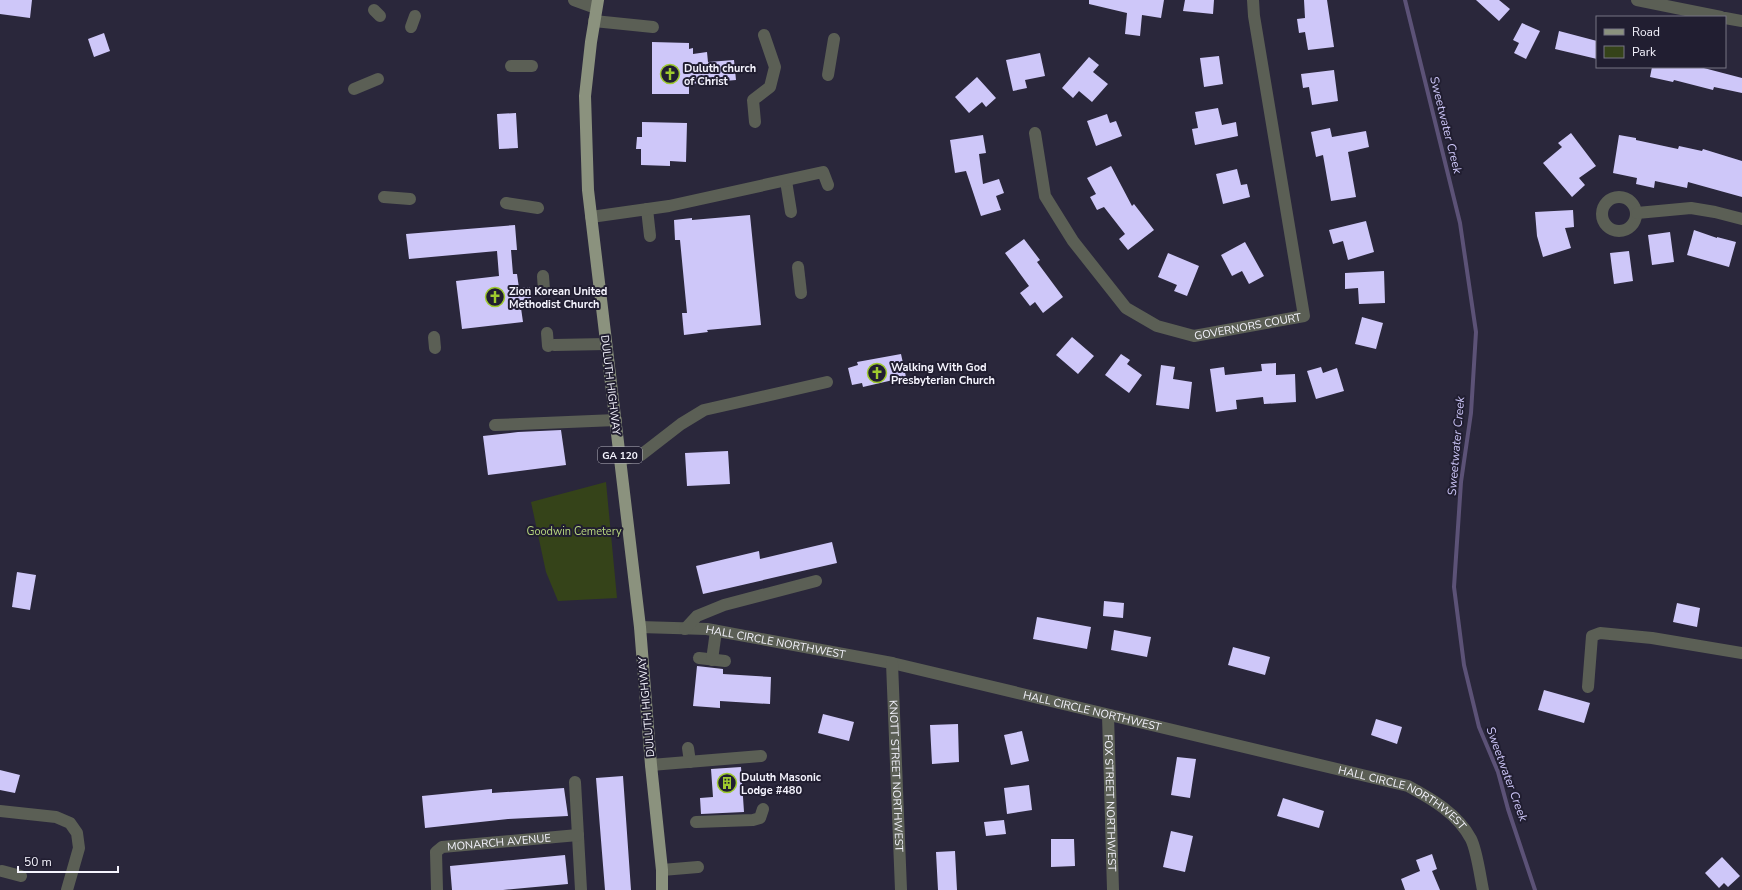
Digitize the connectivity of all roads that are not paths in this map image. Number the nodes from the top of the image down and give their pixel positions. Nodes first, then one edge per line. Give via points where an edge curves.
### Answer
1 (574, 0) edge
2 (1253, 0) edge
3 (1637, 0) edge
4 (597, 4) edge
5 (1716, 16) edge
6 (1726, 18) edge
7 (594, 21) junction
8 (1742, 21) edge
9 (653, 27) dead end
10 (764, 34) dead end
11 (834, 39) dead end
12 (511, 66) dead end
13 (532, 66) dead end
14 (828, 75) dead end
15 (378, 79) dead end
16 (354, 89) dead end
17 (755, 122) dead end
18 (1035, 133) dead end
19 (786, 181) junction
20 (828, 185) dead end
21 (384, 197) dead end
22 (410, 199) dead end
23 (506, 202) dead end
24 (538, 208) dead end
25 (647, 209) junction
26 (791, 212) dead end
27 (1637, 213) dead end
28 (591, 217) junction
29 (1742, 219) edge
30 (650, 236) dead end
31 (798, 267) dead end
32 (543, 276) dead end
33 (544, 290) dead end
34 (801, 293) dead end
35 (547, 333) dead end
36 (606, 344) junction
37 (827, 382) dead end
38 (616, 420) junction
39 (495, 425) dead end
40 (620, 460) junction
41 (816, 581) dead end
42 (640, 627) junction
43 (685, 628) junction
44 (716, 631) junction
45 (1742, 653) edge
46 (699, 658) dead end
47 (712, 660) junction
48 (725, 661) dead end
49 (892, 663) junction
50 (1588, 687) dead end
51 (1108, 715) junction
52 (688, 748) dead end
53 (761, 756) dead end
54 (651, 765) junction
55 (693, 766) junction
56 (575, 782) dead end
57 (763, 809) dead end
58 (0, 811) edge
59 (696, 822) dead end
60 (578, 835) junction
61 (698, 867) dead end
62 (662, 870) junction
63 (2, 871) dead end
64 (21, 876) dead end
65 (67, 890) edge
66 (437, 890) edge
67 (581, 890) edge
68 (662, 890) edge
69 (902, 890) edge
70 (1113, 890) edge
71 (1483, 890) edge

1 - 4 street
2 - 18 street, GOVERNORS COURT via 1304,316 1194,336 1157,326 1126,308 1073,240 1045,196
3 - 5 street
4 - 7 main road, DULUTH HIGHWAY / GA 120
6 - 8 street
7 - 9 street
7 - 28 main road, DULUTH HIGHWAY / GA 120 via 585,96
10 - 17 street via 775,67 770,87 753,100
11 - 14 street
12 - 13 street
15 - 16 street
19 - 20 street via 824,172
19 - 25 street
19 - 26 street
21 - 22 street
23 - 24 street
25 - 28 street
25 - 30 street
27 - 29 street via 1691,208
28 - 36 main road, DULUTH HIGHWAY / GA 120
31 - 34 street
32 - 33 street
35 - 36 street via 551,346
36 - 38 main road, DULUTH HIGHWAY / GA 120
37 - 40 street via 704,410 641,455
38 - 39 street
38 - 40 main road, DULUTH HIGHWAY / GA 120
40 - 42 main road, DULUTH HIGHWAY / GA 120
41 - 43 street via 724,605 697,616
42 - 43 street, HALL CIRCLE NORTHWEST
42 - 54 main road, DULUTH HIGHWAY / GA 120
43 - 44 street, HALL CIRCLE NORTHWEST
44 - 47 street
44 - 49 street, HALL CIRCLE NORTHWEST
45 - 50 street via 1652,638 1600,633 1592,636
46 - 47 street
47 - 48 street
49 - 51 street, HALL CIRCLE NORTHWEST
49 - 69 street, KNOTT STREET NORTHWEST
51 - 70 street, FOX STREET NORTHWEST
51 - 71 street, HALL CIRCLE NORTHWEST via 1408,786 1434,800 1461,824 1472,840
52 - 55 street
53 - 55 street
54 - 55 street
54 - 62 main road, DULUTH HIGHWAY / GA 120
56 - 60 street
57 - 59 street via 760,818 753,820
58 - 65 street via 56,817 70,823 76,833 79,848
60 - 66 street, MONARCH AVENUE via 442,847 436,852
60 - 67 street
61 - 62 street
62 - 68 main road, DULUTH HIGHWAY / GA 120
63 - 64 street

